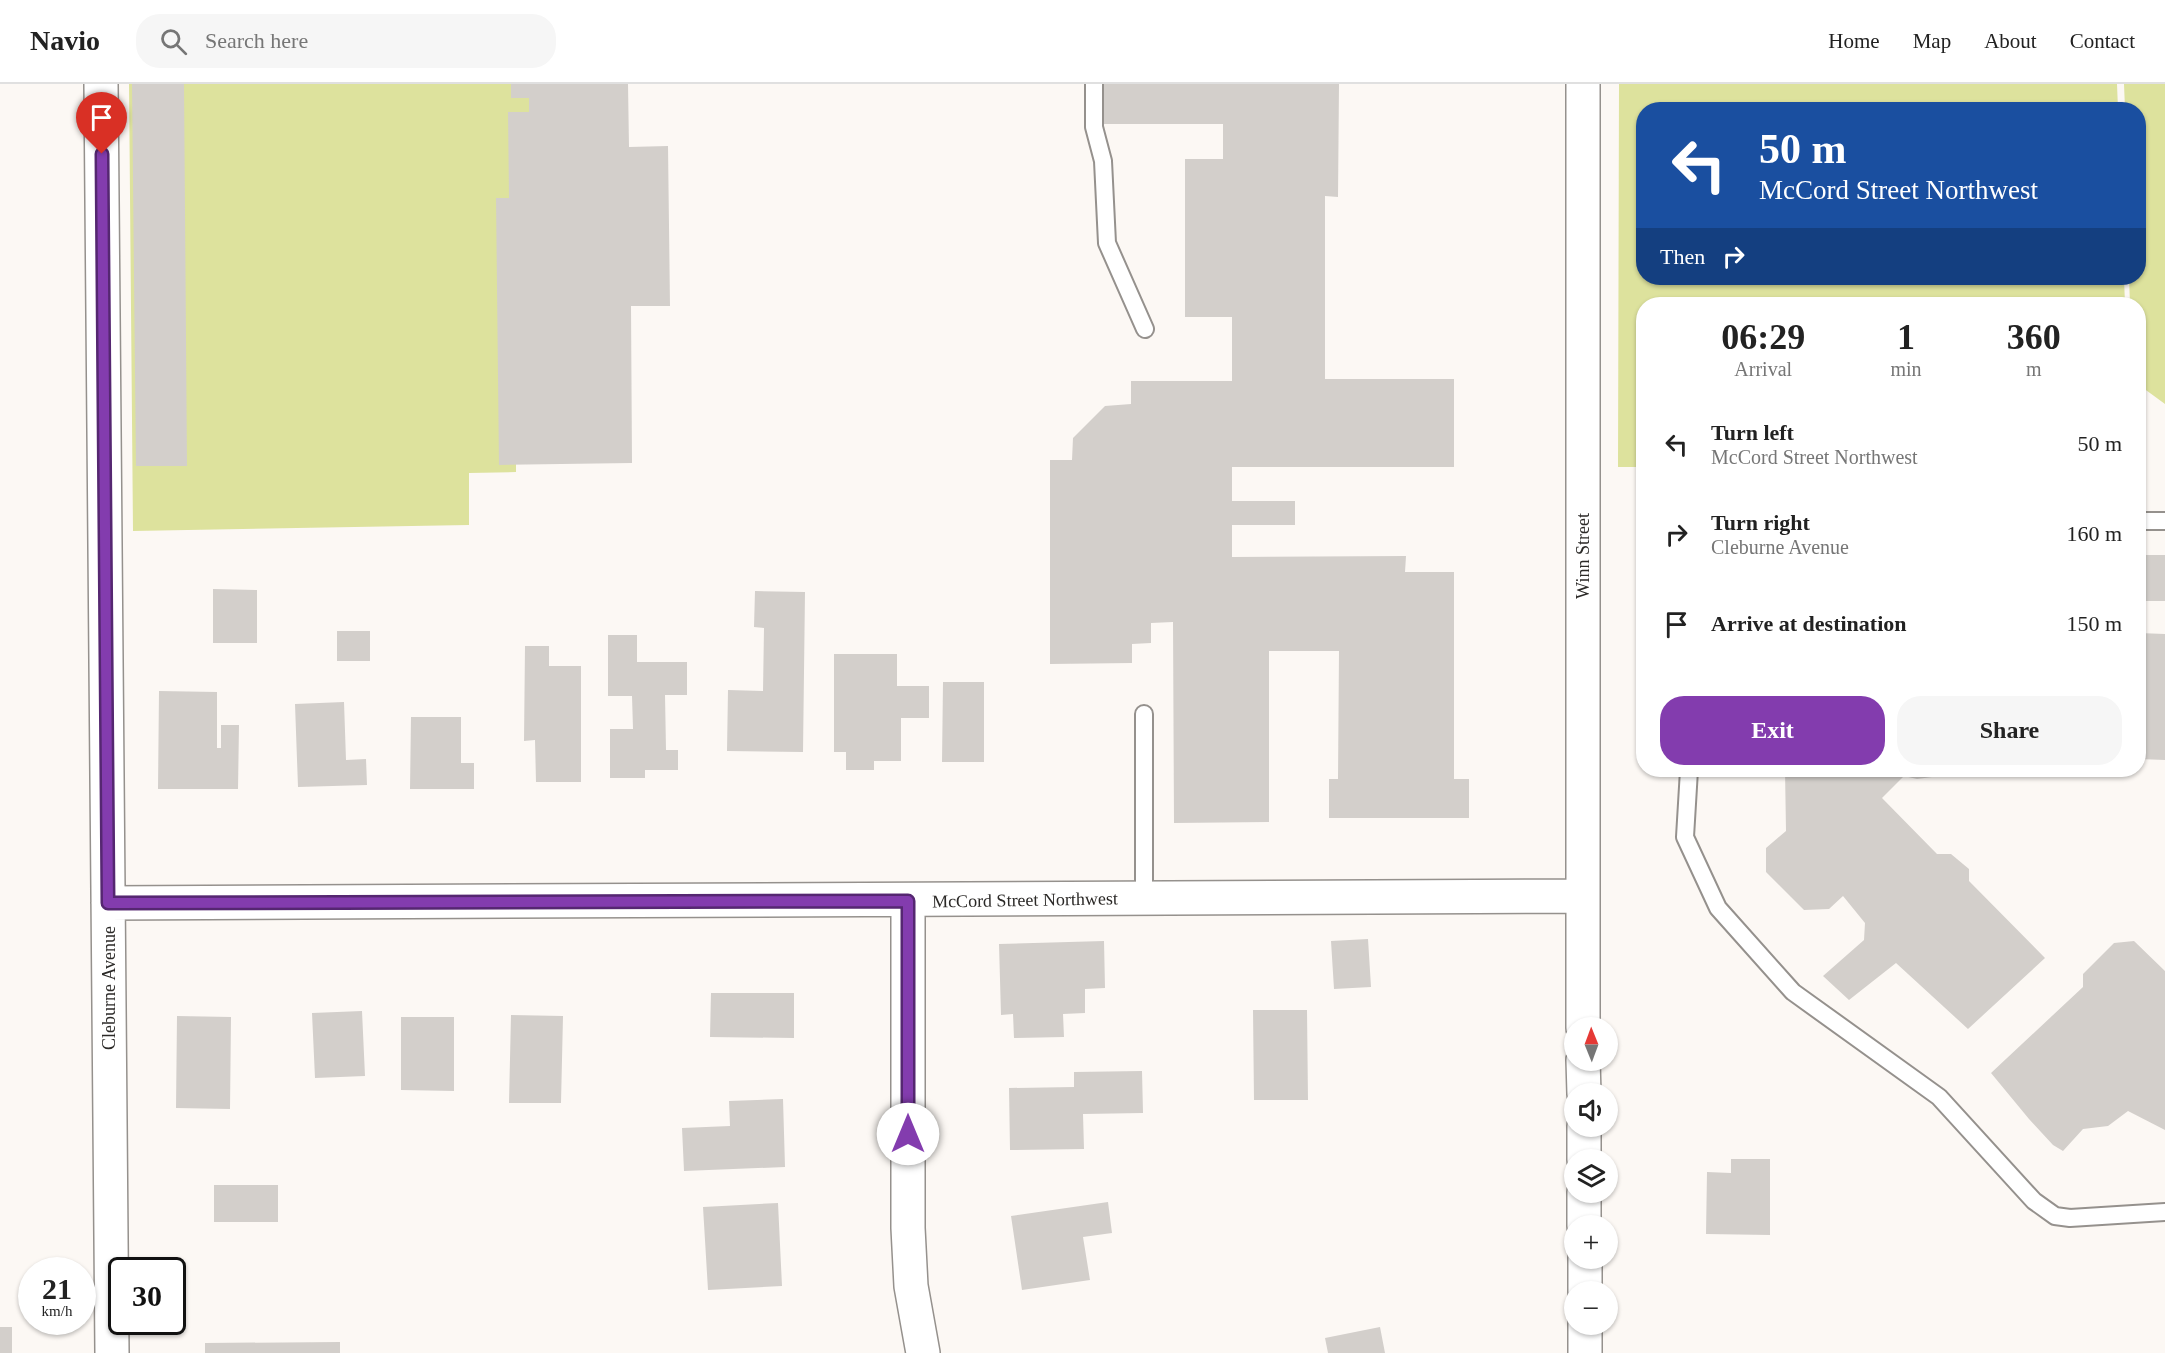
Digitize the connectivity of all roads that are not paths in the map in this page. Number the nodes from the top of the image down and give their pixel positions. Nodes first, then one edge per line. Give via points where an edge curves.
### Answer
1 (101, 84) edge
2 (1094, 84) edge
3 (1583, 84) edge
4 (1145, 329) dead end
5 (2146, 521) edge
6 (2165, 521) edge
7 (1144, 714) dead end
8 (1689, 777) edge
9 (1582, 896) junction
10 (1144, 898) junction
11 (908, 901) junction
12 (108, 903) junction
13 (1583, 1017) edge
14 (2165, 1212) edge
15 (1585, 1335) edge
16 (112, 1353) edge
17 (923, 1353) edge
18 (1585, 1353) edge

1 - 12 street, Cleburne Avenue
2 - 4 lane via 1094,127 1103,160 1107,243
3 - 9 street, Winn Street
5 - 6 lane
7 - 10 lane
8 - 14 lane via 1685,837 1703,878 1718,908 1793,992 1939,1096 2034,1201 2055,1215 2070,1218
9 - 10 street, McCord Street Northwest
9 - 13 street, Winn Street
10 - 11 street, McCord Street Northwest
11 - 12 street, McCord Street Northwest
11 - 17 street via 908,1228 911,1286
12 - 16 street, Cleburne Avenue
15 - 18 street

